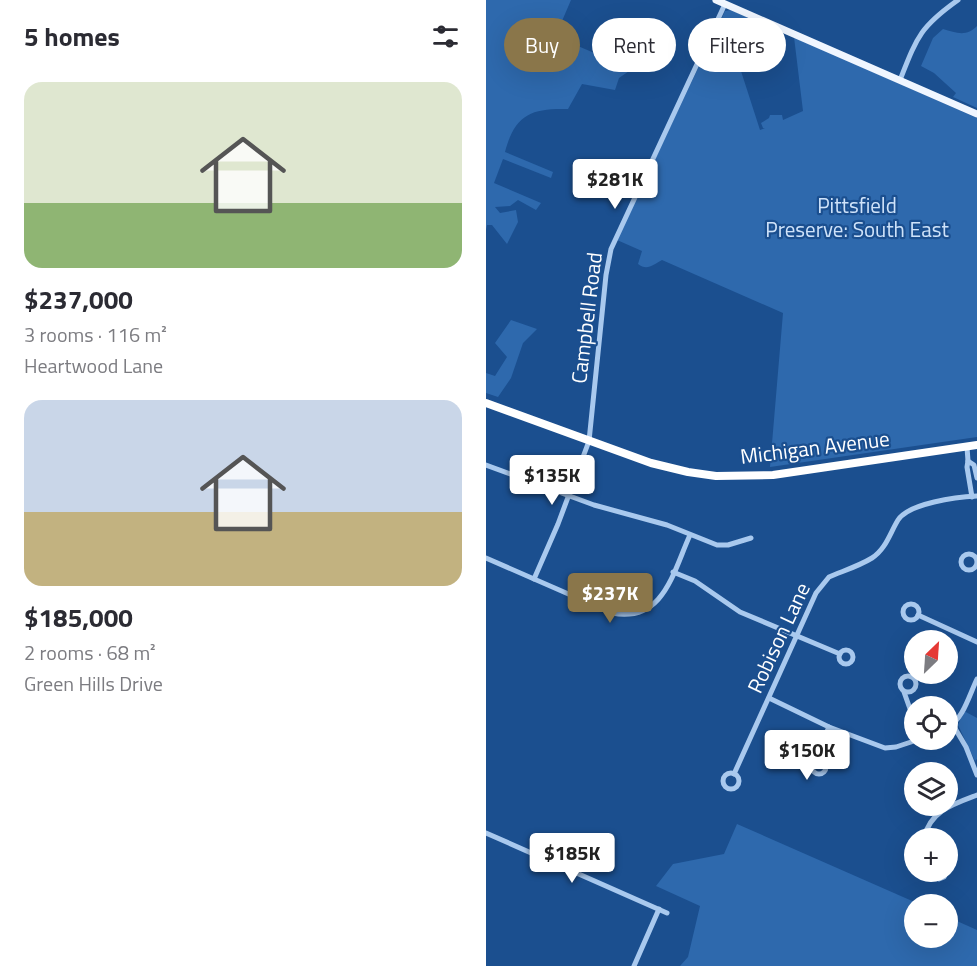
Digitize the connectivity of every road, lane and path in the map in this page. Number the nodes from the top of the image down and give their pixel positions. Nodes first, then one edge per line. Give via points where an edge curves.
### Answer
1 (717, 0) edge
2 (958, 0) edge
3 (725, 4) junction
4 (900, 80) junction
5 (977, 114) edge
6 (486, 403) edge
7 (589, 441) junction
8 (977, 446) edge
9 (967, 447) junction
10 (969, 461) junction
11 (486, 465) edge
12 (977, 478) edge
13 (568, 496) junction
14 (975, 496) edge
15 (690, 535) junction
16 (751, 538) dead end
17 (486, 558) edge
18 (673, 572) junction
19 (534, 579) junction
20 (918, 615) dead end
21 (796, 637) junction
22 (977, 642) edge
23 (840, 654) dead end
24 (977, 679) edge
25 (904, 692) dead end
26 (905, 696) edge
27 (769, 698) junction
28 (958, 716) edge
29 (829, 727) junction
30 (958, 736) edge
31 (904, 744) edge
32 (818, 760) dead end
33 (734, 774) dead end
34 (977, 775) edge
35 (977, 795) edge
36 (929, 828) edge
37 (486, 833) edge
38 (659, 909) junction
39 (667, 913) dead end
40 (634, 966) edge

1 - 3 main road
2 - 4 street via 919,34
3 - 4 main road
3 - 7 street, Campbell Road via 610,254
4 - 5 main road
6 - 7 highway, Michigan Avenue
7 - 9 highway, Michigan Avenue via 670,468 716,476 773,475
7 - 13 street, Campbell Road
8 - 9 highway, Michigan Avenue
9 - 10 street
10 - 12 street
10 - 14 street
11 - 13 street
13 - 15 street via 650,519
13 - 19 street, Campbell Road
14 - 21 street, Robison Lane via 905,512 872,558 824,581
15 - 16 street via 728,546
15 - 18 street
17 - 19 street
18 - 19 street via 657,603 647,610 625,615
18 - 21 street via 695,581 740,612
20 - 22 street
21 - 23 street
21 - 27 street, Robison Lane
24 - 28 street
25 - 26 street
27 - 29 street
27 - 33 street, Robison Lane
29 - 31 street via 885,748
29 - 32 street
30 - 34 street
35 - 36 street via 947,807 935,816
37 - 38 street
38 - 39 street
38 - 40 street

